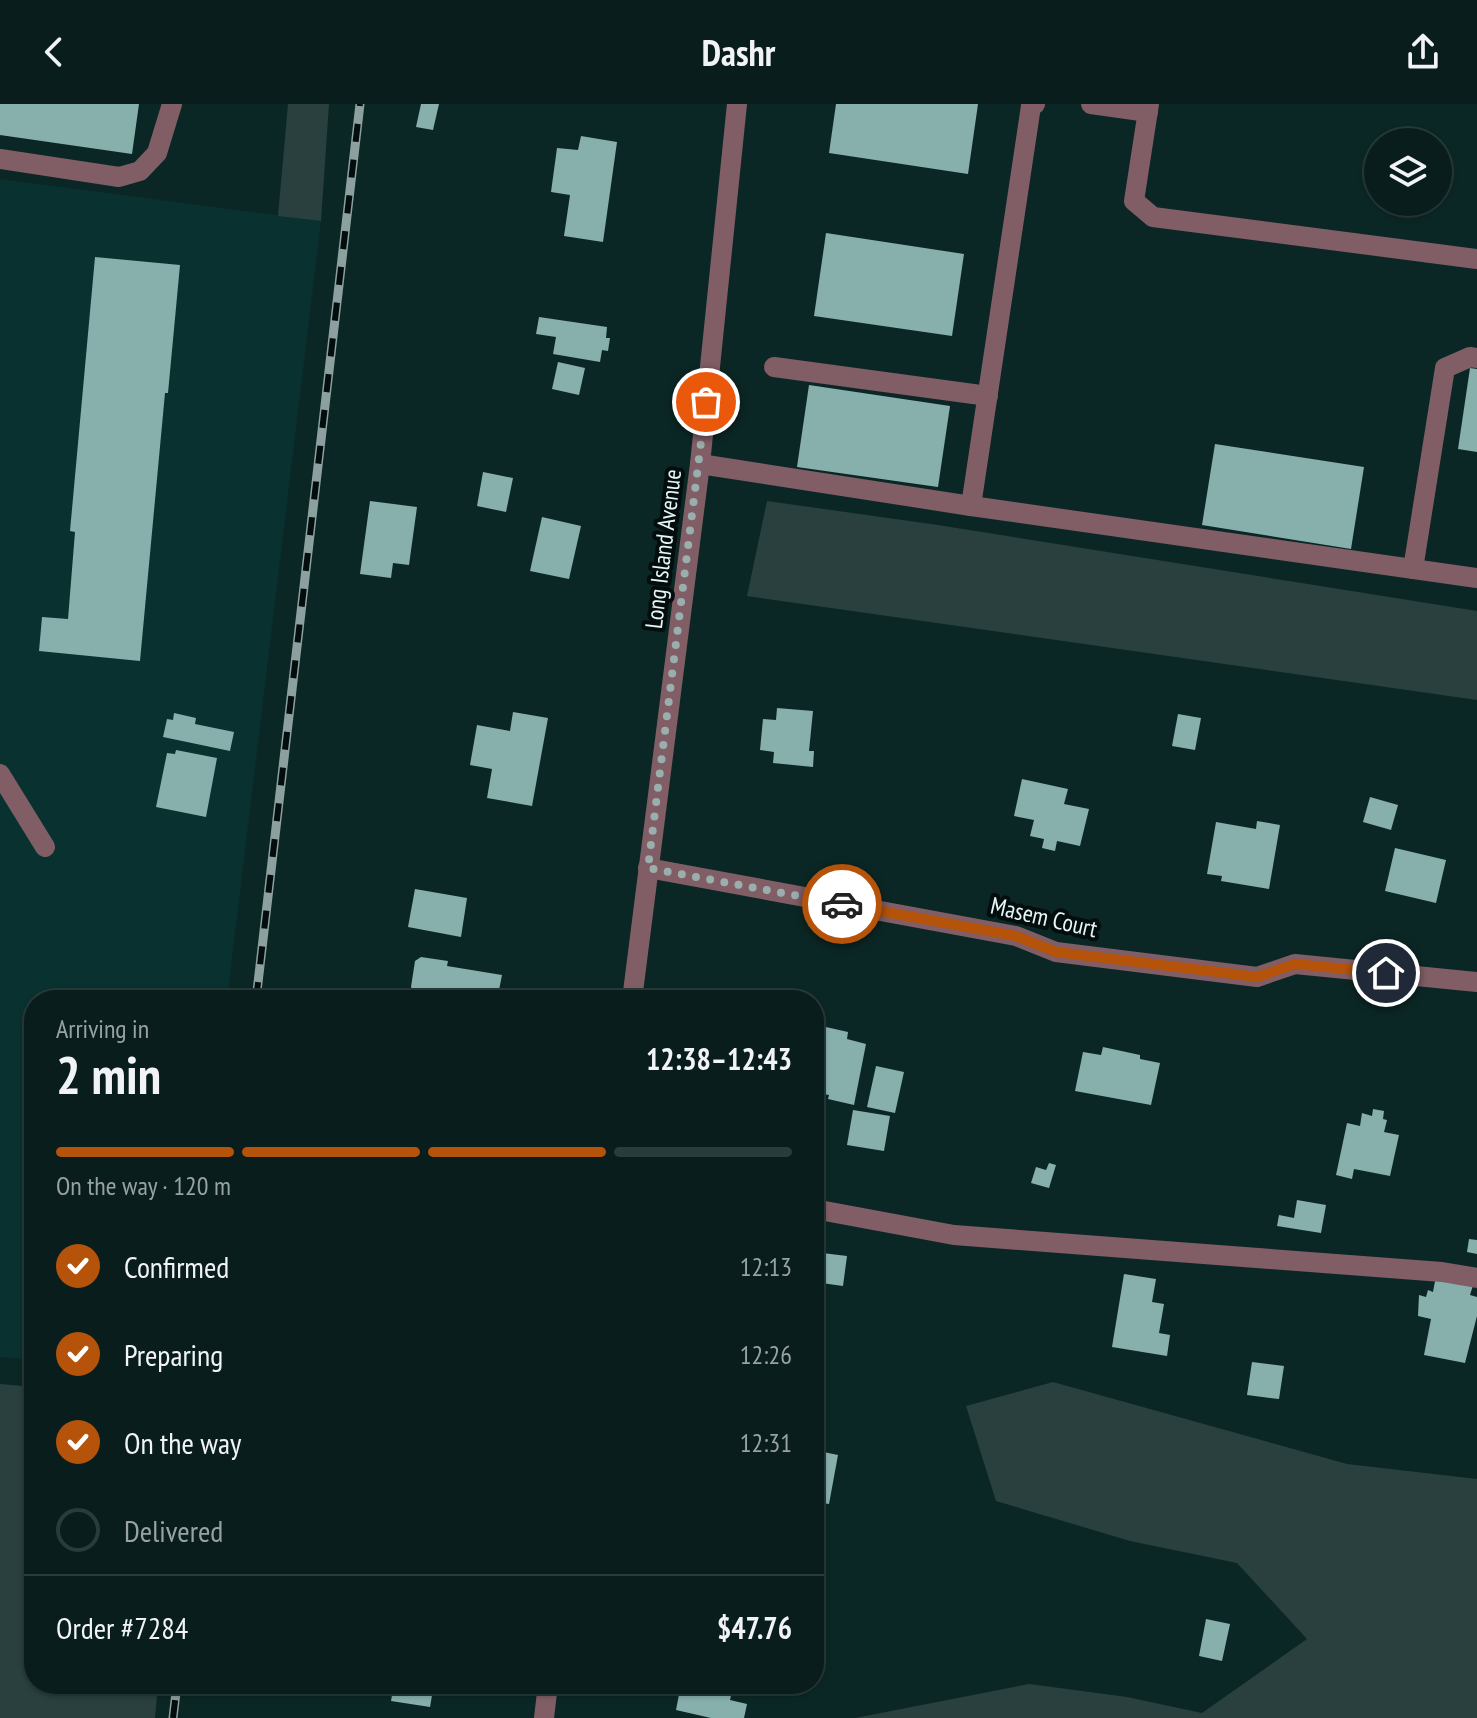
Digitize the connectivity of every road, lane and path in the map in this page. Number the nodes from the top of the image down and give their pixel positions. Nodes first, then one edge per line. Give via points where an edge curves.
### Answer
1 (172, 104) edge
2 (737, 104) edge
3 (1035, 104) edge
4 (1091, 104) edge
5 (1148, 108) edge
6 (0, 159) edge
7 (1477, 259) edge
8 (1477, 358) edge
9 (774, 367) dead end
10 (988, 396) junction
11 (700, 464) junction
12 (971, 506) junction
13 (1413, 569) junction
14 (1477, 578) edge
15 (0, 774) edge
16 (45, 847) dead end
17 (648, 868) junction
18 (1477, 982) edge
19 (633, 990) edge
20 (824, 1211) edge
21 (1477, 1278) edge
22 (547, 1694) edge
23 (544, 1718) edge

1 - 6 street via 157,153 140,171 119,177
2 - 11 street, Long Island Avenue
3 - 10 street
4 - 5 street
5 - 7 street via 1134,201 1153,217
8 - 13 street via 1445,368
9 - 10 street
10 - 12 street
11 - 12 street
11 - 17 street, Long Island Avenue
12 - 13 street
13 - 14 street
15 - 16 street
17 - 18 street, Masem Court via 1016,936 1056,952 1257,977 1295,964
17 - 19 street, Long Island Avenue
20 - 21 street via 954,1235
22 - 23 street

